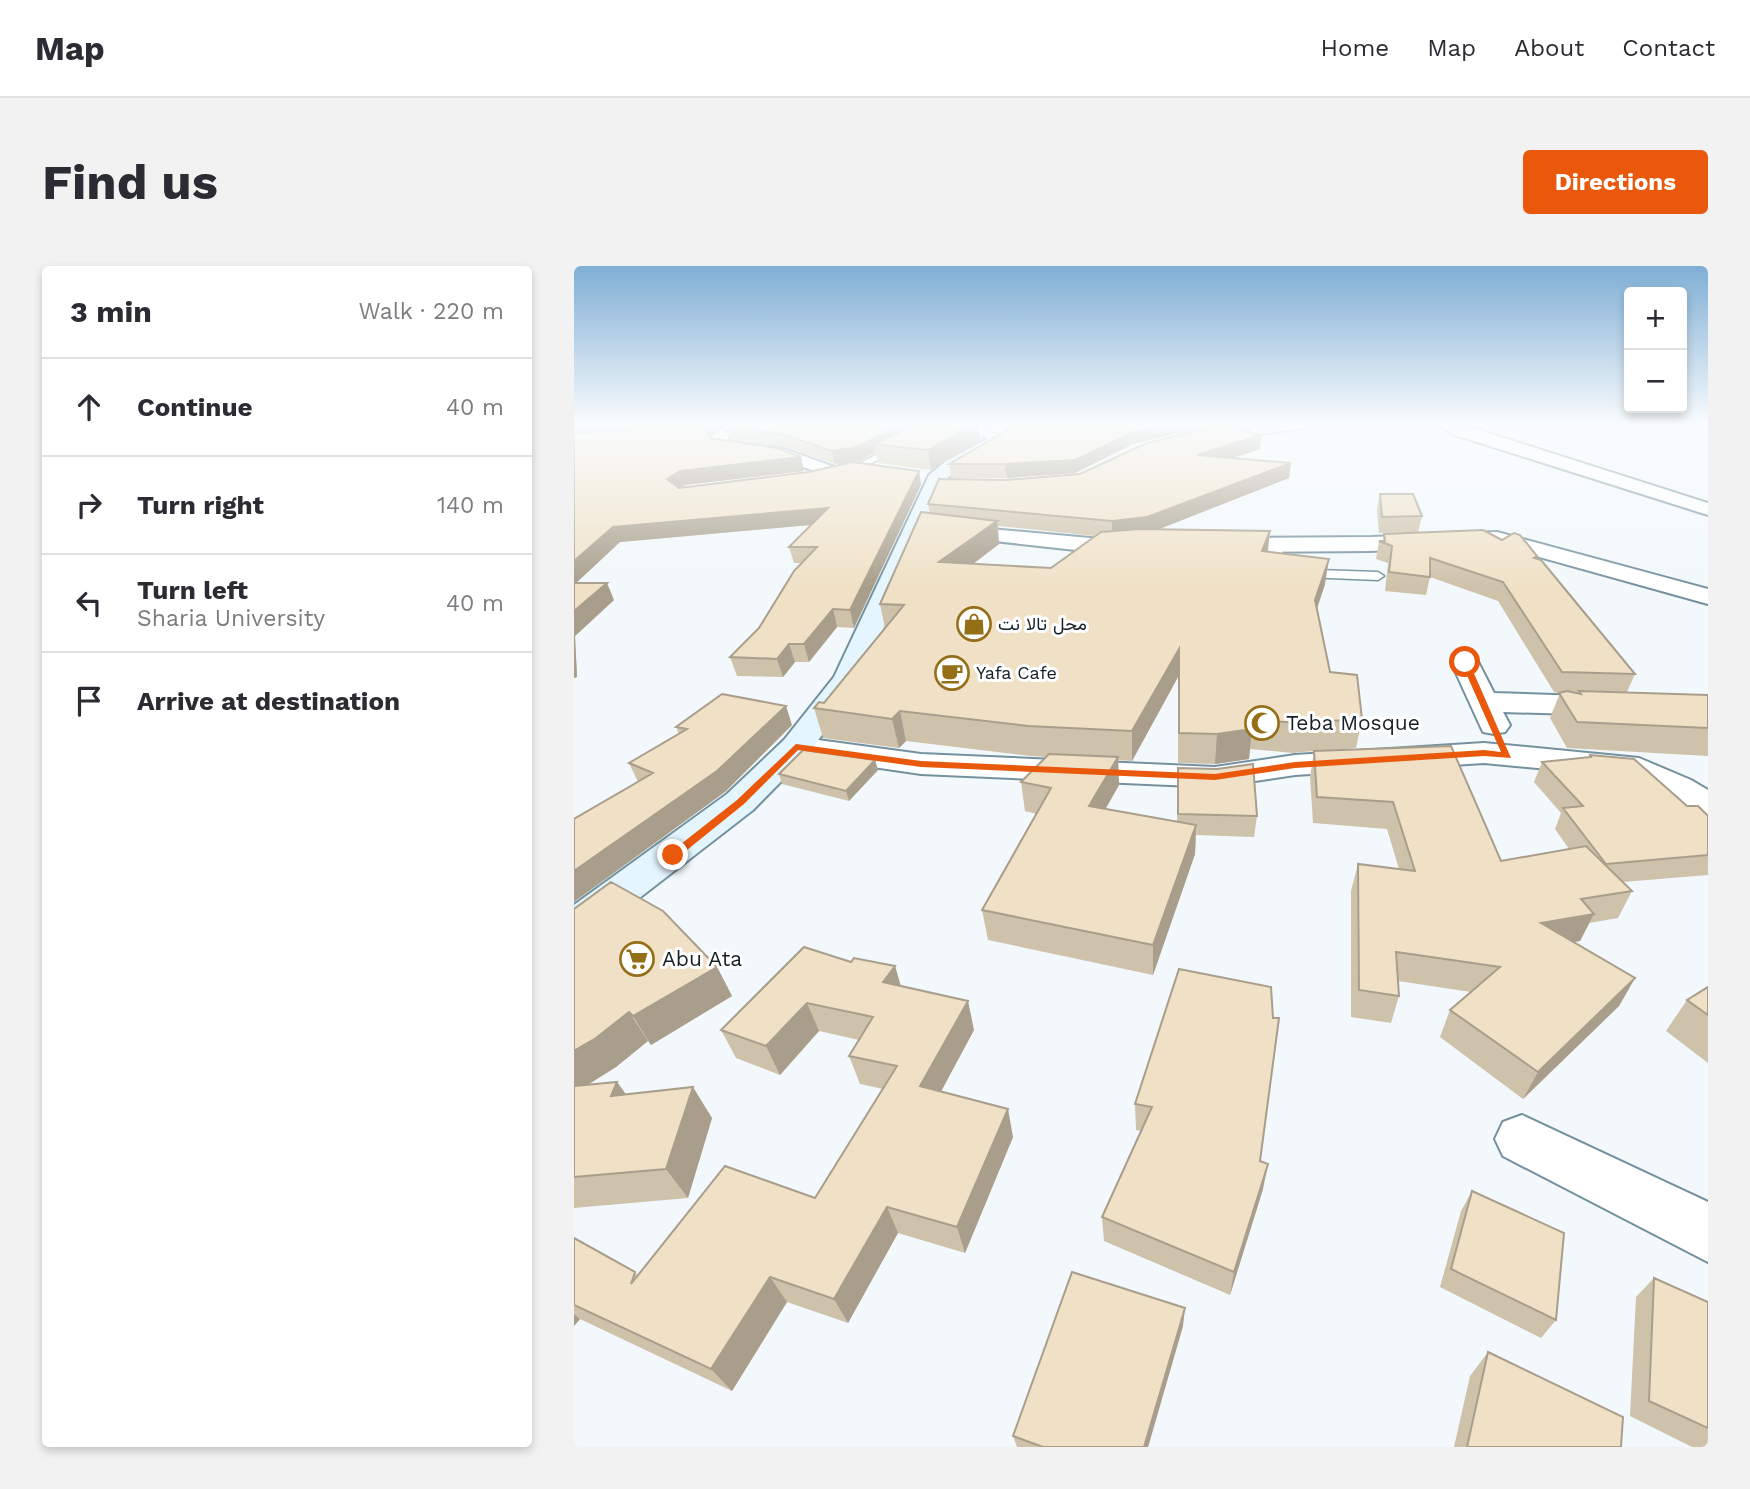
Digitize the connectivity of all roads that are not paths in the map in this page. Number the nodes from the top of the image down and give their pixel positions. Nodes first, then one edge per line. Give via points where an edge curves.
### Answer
1 (809, 478) edge
2 (940, 478) edge
3 (1609, 478) edge
4 (800, 480) edge
5 (1708, 509) edge
6 (914, 527) junction
7 (1152, 543) edge
8 (1190, 544) edge
9 (1274, 546) junction
10 (1378, 576) dead end
11 (1708, 597) edge
12 (1465, 662) dead end
13 (1483, 702) junction
14 (1708, 709) edge
15 (796, 747) junction
16 (1508, 756) junction
17 (1708, 806) edge
18 (574, 926) edge
19 (1522, 1139) dead end
20 (1708, 1233) edge

1 - 4 street
2 - 6 main road
3 - 5 street
6 - 7 street via 1112,547
6 - 15 main road via 848,680
8 - 9 street
9 - 10 lane via 1284,573
9 - 11 street via 1497,538
12 - 13 street
13 - 14 street
13 - 16 street
15 - 16 street via 921,764 1215,777 1295,765 1484,753
15 - 18 main road via 740,802
16 - 17 street via 1639,768
19 - 20 street

